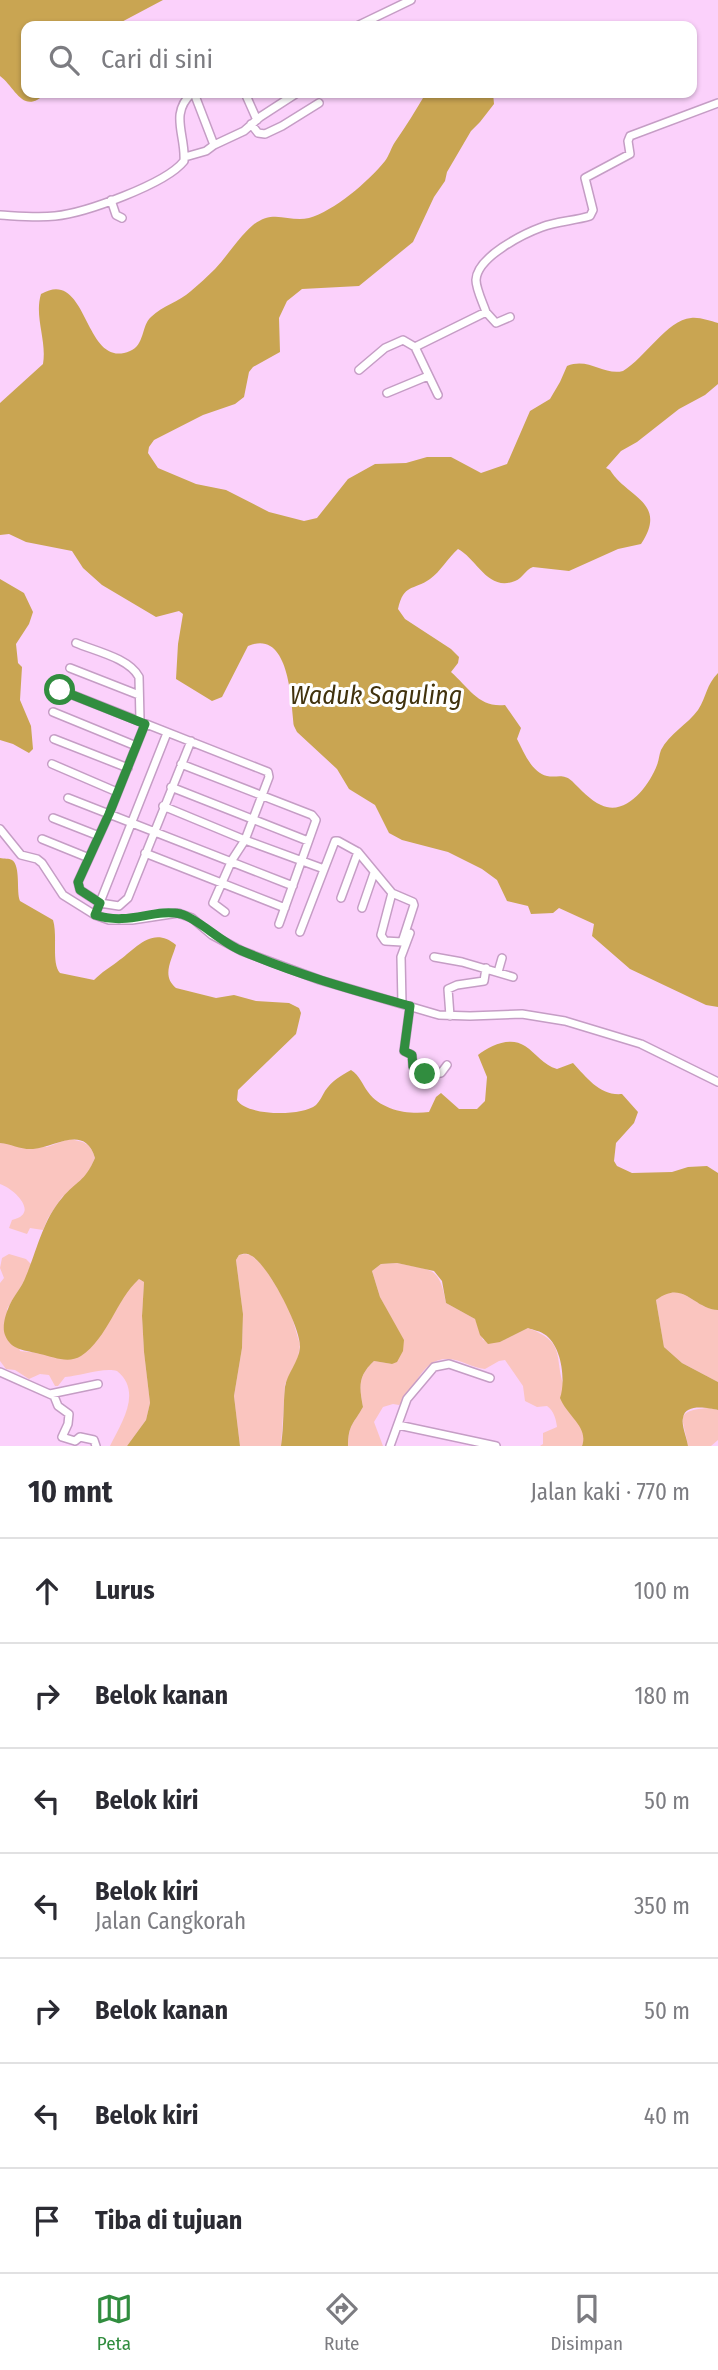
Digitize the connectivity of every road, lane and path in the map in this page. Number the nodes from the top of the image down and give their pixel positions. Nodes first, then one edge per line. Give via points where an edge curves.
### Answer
1 (411, 0) edge
2 (367, 21) edge
3 (187, 98) edge
4 (195, 98) edge
5 (247, 98) edge
6 (289, 98) edge
7 (318, 103) dead end
8 (718, 103) edge
9 (254, 122) junction
10 (215, 145) junction
11 (185, 157) junction
12 (111, 200) junction
13 (0, 215) edge
14 (122, 218) dead end
15 (486, 312) junction
16 (510, 317) dead end
17 (415, 347) junction
18 (359, 370) dead end
19 (428, 376) junction
20 (387, 393) dead end
21 (438, 395) dead end
22 (76, 643) dead end
23 (70, 668) dead end
24 (60, 690) dead end
25 (139, 695) junction
26 (53, 712) dead end
27 (142, 722) junction
28 (167, 733) junction
29 (54, 739) dead end
30 (191, 741) junction
31 (136, 746) junction
32 (52, 764) dead end
33 (181, 764) junction
34 (128, 768) junction
35 (171, 788) junction
36 (117, 792) junction
37 (262, 796) junction
38 (68, 798) dead end
39 (163, 806) junction
40 (109, 814) junction
41 (53, 818) dead end
42 (253, 820) junction
43 (131, 822) junction
44 (0, 829) edge
45 (153, 832) junction
46 (99, 836) junction
47 (42, 839) dead end
48 (245, 840) junction
49 (308, 841) junction
50 (358, 852) junction
51 (145, 853) junction
52 (89, 858) junction
53 (233, 860) junction
54 (301, 860) junction
55 (324, 869) junction
56 (374, 873) junction
57 (222, 883) junction
58 (293, 886) junction
59 (392, 893) junction
60 (341, 898) dead end
61 (100, 903) junction
62 (285, 908) junction
63 (362, 908) dead end
64 (226, 912) dead end
65 (95, 915) junction
66 (279, 924) dead end
67 (300, 932) dead end
68 (411, 933) dead end
69 (434, 957) dead end
70 (502, 958) dead end
71 (486, 968) junction
72 (498, 972) junction
73 (513, 977) dead end
74 (406, 1005) junction
75 (450, 1016) junction
76 (447, 1065) dead end
77 (718, 1082) edge
78 (0, 1372) edge
79 (490, 1378) dead end
80 (99, 1384) dead end
81 (49, 1394) junction
82 (398, 1425) junction
83 (96, 1446) edge
84 (390, 1446) edge
85 (496, 1446) edge

1 - 2 street
3 - 11 street via 178,118
4 - 10 street
5 - 9 street
6 - 9 street
7 - 9 street via 269,133 258,133
8 - 15 street via 630,136 631,154 585,178 593,214 523,235 489,258 476,281
9 - 10 street
10 - 11 street
11 - 12 street via 173,172
12 - 13 street via 56,216
12 - 14 street via 116,215
15 - 16 street via 496,323
15 - 17 street
17 - 18 street via 400,340
17 - 19 street
19 - 20 street
19 - 21 street
22 - 25 street via 136,672
23 - 25 street
24 - 27 street
25 - 27 street
26 - 31 street
27 - 28 street
27 - 31 street
28 - 30 street
28 - 43 street
29 - 34 street
30 - 33 street
30 - 37 street via 268,772
31 - 34 street
32 - 36 street
33 - 35 street
33 - 37 street
34 - 36 street
35 - 39 street
35 - 42 street
36 - 40 street
37 - 42 street
37 - 49 street via 312,816 316,820
38 - 40 street
39 - 45 street
39 - 48 street
40 - 43 street
40 - 46 street
41 - 46 street
42 - 48 street
42 - 49 street
43 - 45 street
43 - 61 street
44 - 65 street via 16,851 37,859 63,895
45 - 51 street
45 - 53 street
46 - 52 street
47 - 52 street
48 - 53 street
48 - 54 street
49 - 54 street
50 - 55 street via 335,841
50 - 56 street
50 - 60 street
51 - 57 street
51 - 61 street via 123,904
52 - 61 street via 78,882 80,890
53 - 57 street
53 - 58 street
54 - 55 street
54 - 58 street
55 - 67 street
56 - 59 street
56 - 63 street
57 - 62 street
57 - 64 street via 213,903
58 - 62 street
59 - 59 street via 414,905 399,943 385,941 381,935
61 - 65 street
62 - 66 street
65 - 74 street via 109,920 185,915 242,951
68 - 74 street via 401,957
69 - 71 street
70 - 72 street
71 - 72 street
71 - 75 street via 484,981 448,989
72 - 73 street
74 - 75 street
74 - 76 street via 404,1051 412,1055 413,1067 425,1074 442,1073
75 - 77 street via 522,1014 565,1021 641,1044
78 - 81 street
79 - 82 street via 449,1364 437,1365 408,1397
80 - 81 street
81 - 83 street via 69,1414 62,1437 94,1440
82 - 84 street
82 - 85 street

